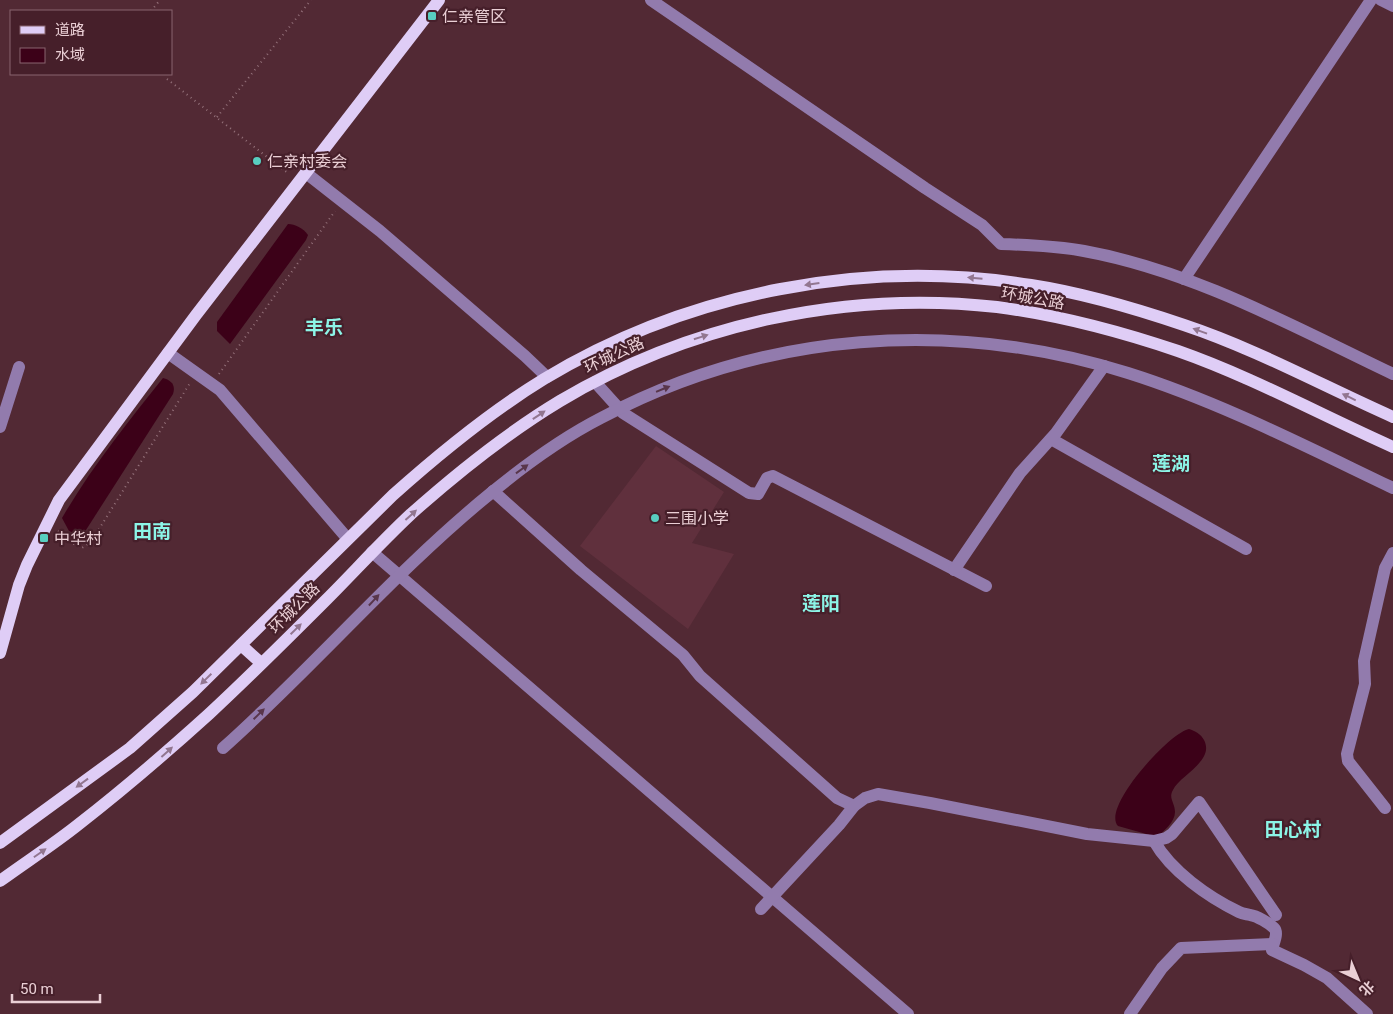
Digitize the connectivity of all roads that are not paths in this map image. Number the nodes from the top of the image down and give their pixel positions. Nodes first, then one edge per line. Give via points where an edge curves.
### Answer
1 (439, 0) edge
2 (651, 0) edge
3 (1371, 0) edge
4 (1381, 0) edge
5 (1393, 6) edge
6 (303, 177) junction
7 (1184, 279) junction
8 (168, 353) junction
9 (1104, 366) junction
10 (19, 367) dead end
11 (1393, 374) edge
12 (547, 377) junction
13 (595, 382) junction
14 (619, 408) junction
15 (1393, 417) edge
16 (0, 427) edge
17 (1051, 439) junction
18 (1393, 447) edge
19 (1393, 488) edge
20 (494, 491) junction
21 (347, 538) junction
22 (1246, 549) dead end
23 (372, 552) junction
24 (1393, 553) edge
25 (954, 570) junction
26 (398, 575) junction
27 (986, 586) dead end
28 (241, 645) junction
29 (0, 653) edge
30 (261, 664) junction
31 (224, 748) dead end
32 (854, 806) junction
33 (1385, 808) dead end
34 (1154, 841) junction
35 (0, 843) edge
36 (0, 881) edge
37 (772, 897) junction
38 (761, 909) dead end
39 (1276, 915) dead end
40 (1273, 944) junction
41 (908, 1014) edge
42 (1130, 1014) edge
43 (1367, 1014) edge

1 - 6 main road
2 - 7 street via 982,225 1001,244 1085,251
3 - 7 street
4 - 5 street
6 - 8 main road
6 - 12 street via 342,201 387,237
7 - 11 street
8 - 21 street via 220,390
8 - 29 main road via 59,500 19,585
14 -> 9 street via 727,365 804,349 875,340 938,339 994,343
9 - 17 street
9 - 19 street via 1169,387 1243,418
10 - 16 street
15 -> 12 main road, 环城公路 via 1269,358 1146,312 1062,290 940,276 837,280 736,299 648,327
12 - 21 main road, 环城公路 via 453,444
13 - 14 street
13 -> 18 main road, 环城公路 via 637,361 687,342 778,317 873,304 968,305 1056,317 1178,352 1258,383
23 -> 13 main road, 环城公路 via 470,465 556,403
20 -> 14 street via 574,433
14 - 25 street via 749,493 758,494 767,478 773,476
17 - 22 street
17 - 25 street via 1020,473
20 - 26 street
20 - 32 street via 837,798
21 - 28 main road, 环城公路
23 - 26 street
30 -> 23 main road, 环城公路
24 - 33 street via 1385,568 1364,661 1365,684 1346,754
25 - 27 street
31 -> 26 street
26 - 37 street
28 - 30 main road
28 -> 35 main road, 环城公路 via 130,748
36 -> 30 main road, 环城公路 via 76,827 147,769
32 - 34 street via 865,798 884,795 1087,834
32 - 37 street
34 - 39 street via 1172,834 1199,802
34 - 40 street via 1172,866 1218,902 1242,914 1255,916 1274,928
37 - 38 street
37 - 41 street
40 - 42 street via 1181,948 1162,968
40 - 43 street via 1272,950 1327,978

